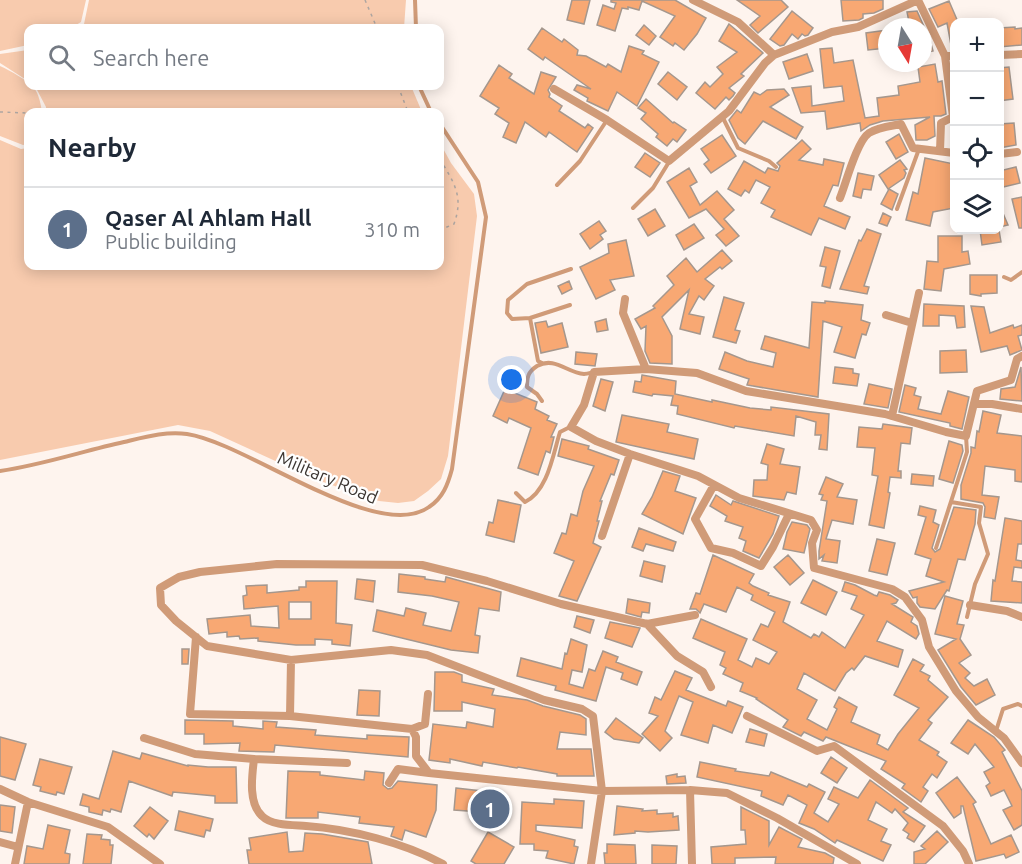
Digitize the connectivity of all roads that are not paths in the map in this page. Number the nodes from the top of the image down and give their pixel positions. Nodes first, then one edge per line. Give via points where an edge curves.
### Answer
1 (416, 0) edge
2 (693, 0) edge
3 (918, 0) edge
4 (416, 24) edge
5 (1022, 54) edge
6 (774, 55) junction
7 (1004, 55) edge
8 (945, 56) junction
9 (950, 56) edge
10 (554, 89) dead end
11 (421, 90) edge
12 (429, 108) edge
13 (723, 117) junction
14 (607, 120) junction
15 (444, 130) edge
16 (920, 148) junction
17 (940, 151) junction
18 (950, 152) edge
19 (1017, 152) dead end
20 (1004, 153) edge
21 (669, 161) junction
22 (776, 167) dead end
23 (557, 185) dead end
24 (840, 198) dead end
25 (633, 208) dead end
26 (897, 209) dead end
27 (571, 269) dead end
28 (1022, 272) edge
29 (1004, 277) dead end
30 (918, 293) dead end
31 (625, 299) dead end
32 (570, 305) dead end
33 (886, 315) dead end
34 (530, 318) junction
35 (912, 323) junction
36 (1022, 356) edge
37 (542, 363) junction
38 (646, 369) junction
39 (594, 372) junction
40 (542, 401) dead end
41 (974, 404) junction
42 (1022, 409) edge
43 (892, 416) junction
44 (571, 427) junction
45 (966, 436) junction
46 (630, 454) junction
47 (0, 471) edge
48 (714, 484) junction
49 (516, 493) dead end
50 (951, 502) junction
51 (789, 514) junction
52 (603, 536) dead end
53 (936, 548) dead end
54 (970, 605) junction
55 (695, 615) dead end
56 (968, 617) dead end
57 (1022, 617) edge
58 (647, 624) junction
59 (196, 637) junction
60 (291, 660) junction
61 (711, 687) dead end
62 (428, 694) dead end
63 (1022, 706) edge
64 (747, 716) dead end
65 (290, 717) junction
66 (412, 729) junction
67 (996, 732) junction
68 (144, 738) dead end
69 (254, 759) junction
70 (347, 763) dead end
71 (1022, 763) edge
72 (429, 773) junction
73 (389, 783) dead end
74 (0, 789) edge
75 (690, 790) junction
76 (602, 791) junction
77 (28, 802) junction
78 (0, 842) edge
79 (18, 847) junction
80 (15, 864) edge
81 (159, 864) edge
82 (443, 864) edge
83 (591, 864) edge
84 (692, 864) edge
85 (857, 864) edge
86 (969, 864) edge

1 - 4 lane
2 - 6 street via 738,22
3 - 6 street via 858,27 832,32
3 - 8 street
5 - 7 street
6 - 13 street
8 - 9 street
8 - 17 street via 953,117 941,123
10 - 14 street
11 - 12 lane
13 - 21 street
13 - 22 lane via 738,148
14 - 21 street
14 - 23 lane via 580,161
15 - 47 lane, Military Road via 478,182 486,217 452,469 447,486 428,508 410,515 370,512 228,446 186,433 158,434
16 - 17 street
16 - 24 street via 913,148 901,124 868,134
16 - 26 lane
17 - 18 street
19 - 20 street
21 - 25 lane via 653,188
27 - 34 lane via 527,284 508,300 507,313 512,319
28 - 29 lane via 1011,280
30 - 35 street
31 - 38 street via 623,313
32 - 34 lane
33 - 35 street
34 - 37 lane via 538,361
35 - 43 street
36 - 41 street via 1017,359 1011,380 977,391
37 - 39 lane via 557,363 583,374
37 - 40 lane via 527,377 527,387
38 - 39 street
38 - 43 street via 697,373 746,391
39 - 44 street via 584,405
41 - 42 street
41 - 45 street
43 - 45 street
44 - 46 street
44 - 49 lane via 560,432 547,474 532,499 525,502
45 - 50 lane via 968,452
46 - 48 street
46 - 52 street
48 - 51 street via 740,498
48 - 51 street via 695,519 711,548 761,566
50 - 53 lane
50 - 54 lane via 981,507 979,523 988,554
51 - 67 street via 811,520 817,530 812,543 814,568 892,589 905,597 922,620 929,646 956,691
54 - 56 lane
54 - 57 street
55 - 58 street
58 - 59 street via 422,564 277,564 190,574 160,588 161,605
58 - 61 street via 677,656 703,672
59 - 60 street via 207,645
59 - 65 street via 190,714
60 - 65 street
60 - 76 street via 391,650 427,655 544,700 582,709 593,716
62 - 66 street via 425,724
63 - 67 lane via 1003,709
64 - 86 street via 817,751 834,746 943,825
65 - 66 street
66 - 72 street via 416,756
67 - 71 street
68 - 69 street via 195,754
69 - 70 street
69 - 82 street via 254,802 270,822 320,826 366,836
72 - 73 street via 398,769
72 - 76 street
74 - 77 street
75 - 76 street
75 - 84 street
75 - 85 street via 726,793
76 - 83 street
77 - 79 street
77 - 81 street via 108,827
78 - 79 street
79 - 80 street

